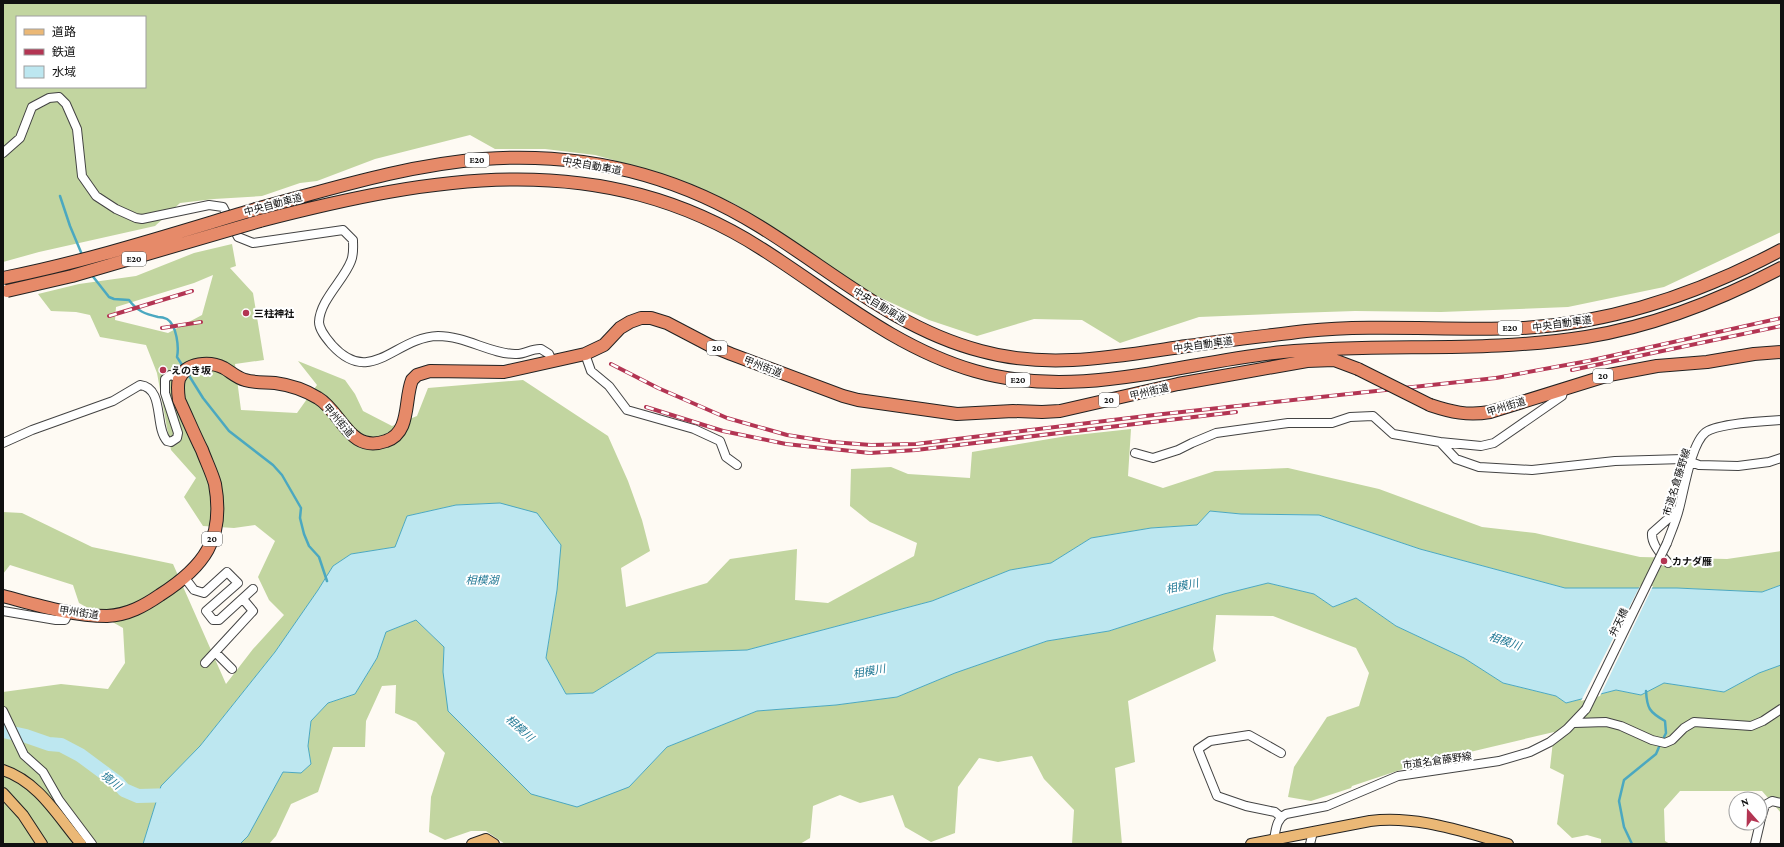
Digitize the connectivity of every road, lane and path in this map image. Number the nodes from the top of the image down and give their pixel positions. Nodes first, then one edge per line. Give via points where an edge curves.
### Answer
1 (3, 153) edge
2 (1781, 250) edge
3 (1781, 268) edge
4 (3, 278) edge
5 (5, 291) edge
6 (1781, 352) edge
7 (585, 354) junction
8 (552, 361) junction
9 (185, 373) junction
10 (1564, 388) junction
11 (1781, 420) edge
12 (1440, 442) junction
13 (3, 443) edge
14 (1135, 453) dead end
15 (1781, 458) edge
16 (1691, 462) junction
17 (737, 465) dead end
18 (1679, 510) junction
19 (1667, 544) joint
20 (1668, 563) dead end
21 (185, 578) junction
22 (253, 589) dead end
23 (3, 596) edge
24 (243, 599) junction
25 (3, 611) edge
26 (69, 612) junction
27 (215, 652) junction
28 (205, 663) dead end
29 (232, 669) dead end
30 (1586, 708) joint
31 (1781, 709) edge
32 (3, 711) edge
33 (1574, 723) junction
34 (1281, 752) dead end
35 (3, 770) edge
36 (3, 793) edge
37 (1768, 803) edge
38 (1781, 803) edge
39 (1281, 817) junction
40 (1758, 831) edge
41 (1313, 832) junction
42 (1274, 839) junction
43 (42, 844) edge
44 (81, 844) edge
45 (92, 844) edge
46 (472, 844) edge
47 (494, 844) edge
48 (1251, 844) edge
49 (1310, 844) edge
50 (1508, 844) edge
51 (1754, 844) edge

1 - 8 street via 20,138 32,107 49,98 58,97 66,104 77,129 82,176 96,196 121,212 142,219 209,205 223,207 238,237 253,244 342,230 352,240 351,261 324,305 319,323 329,341 348,359 372,363 418,340 439,336 458,338 515,354 541,349 549,354
2 - 4 highway, 中央自動車道 / E20, bridge via 1688,294 1590,320 1525,328 1352,328 1226,340 1117,357 1049,361 1021,359 979,351 935,336 862,296 738,213 698,194 651,177 604,165 555,158 510,158 474,160 408,170 355,182 256,208 110,253
3 - 5 highway, 中央自動車道 / E20, bridge via 1732,292 1659,320 1588,337 1514,345 1283,352 1144,375 1058,383 1005,378 956,365 911,345 855,312 728,228 683,208 594,185 550,180 434,184 321,205 72,276
6 - 10 highway, 甲州街道 / 20 via 1657,366 1609,375
7 - 8 highway, 甲州街道 / 20
7 - 10 highway, 甲州街道 / 20, bridge via 604,345 620,328 630,322 651,318 667,323 731,354 843,396 876,404 958,414 1060,411 1178,384 1307,361 1334,360 1430,404 1457,413 1490,412
7 - 17 street via 590,371 609,386 627,410 694,429 720,441 726,457
8 - 9 highway, 甲州街道 / 20 via 504,372 438,370 417,375 412,380 404,424 393,438 379,443 356,439 343,427 331,408 317,397 290,385 244,380 224,368 207,363 197,365
9 - 13 street via 170,374 165,379 166,393 178,433 177,438 171,442 167,441 162,433 152,392 140,385 121,397
9 - 21 highway, 甲州街道 / 20 via 178,387 180,400 212,475 218,513 210,546 196,569
10 - 12 street via 1562,396 1494,443 1481,446
11 - 16 street, 市道名倉藤野線 via 1715,428 1706,432
12 - 14 street via 1394,434 1373,416 1350,417 1332,423 1288,423 1216,433 1154,458
12 - 16 street via 1456,459 1479,467 1532,470 1615,461 1684,459
15 - 16 street via 1738,466 1699,465
16 - 18 street, 市道名倉藤野線
18 - 19 street, 市道名倉藤野線
18 - 20 street via 1652,533 1656,546
19 - 30 street, 弁天橋, bridge
21 - 24 street via 194,590 204,593 227,572 238,583 206,611 213,620 220,620
21 - 26 highway, 甲州街道 / 20 via 131,612 109,616
22 - 24 street
23 - 26 highway, 甲州街道 / 20
24 - 27 street via 253,611
25 - 26 street via 56,620 66,620
27 - 28 street
27 - 29 street
30 - 33 street, 市道名倉藤野線
31 - 33 street via 1751,726 1694,722 1665,743 1606,722
32 - 45 street via 24,755 43,772 59,800
33 - 39 street, 市道名倉藤野線 via 1545,744 1510,759 1398,776 1327,806
34 - 39 street via 1249,735 1210,740 1198,749 1217,796 1275,812
35 - 44 main road via 34,788
36 - 43 main road via 23,814
37 - 38 street via 1772,801
39 - 42 street
40 - 51 street
41 - 42 main road
41 - 49 street
41 - 50 main road via 1390,818 1429,824
42 - 48 main road
46 - 47 main road via 486,839

